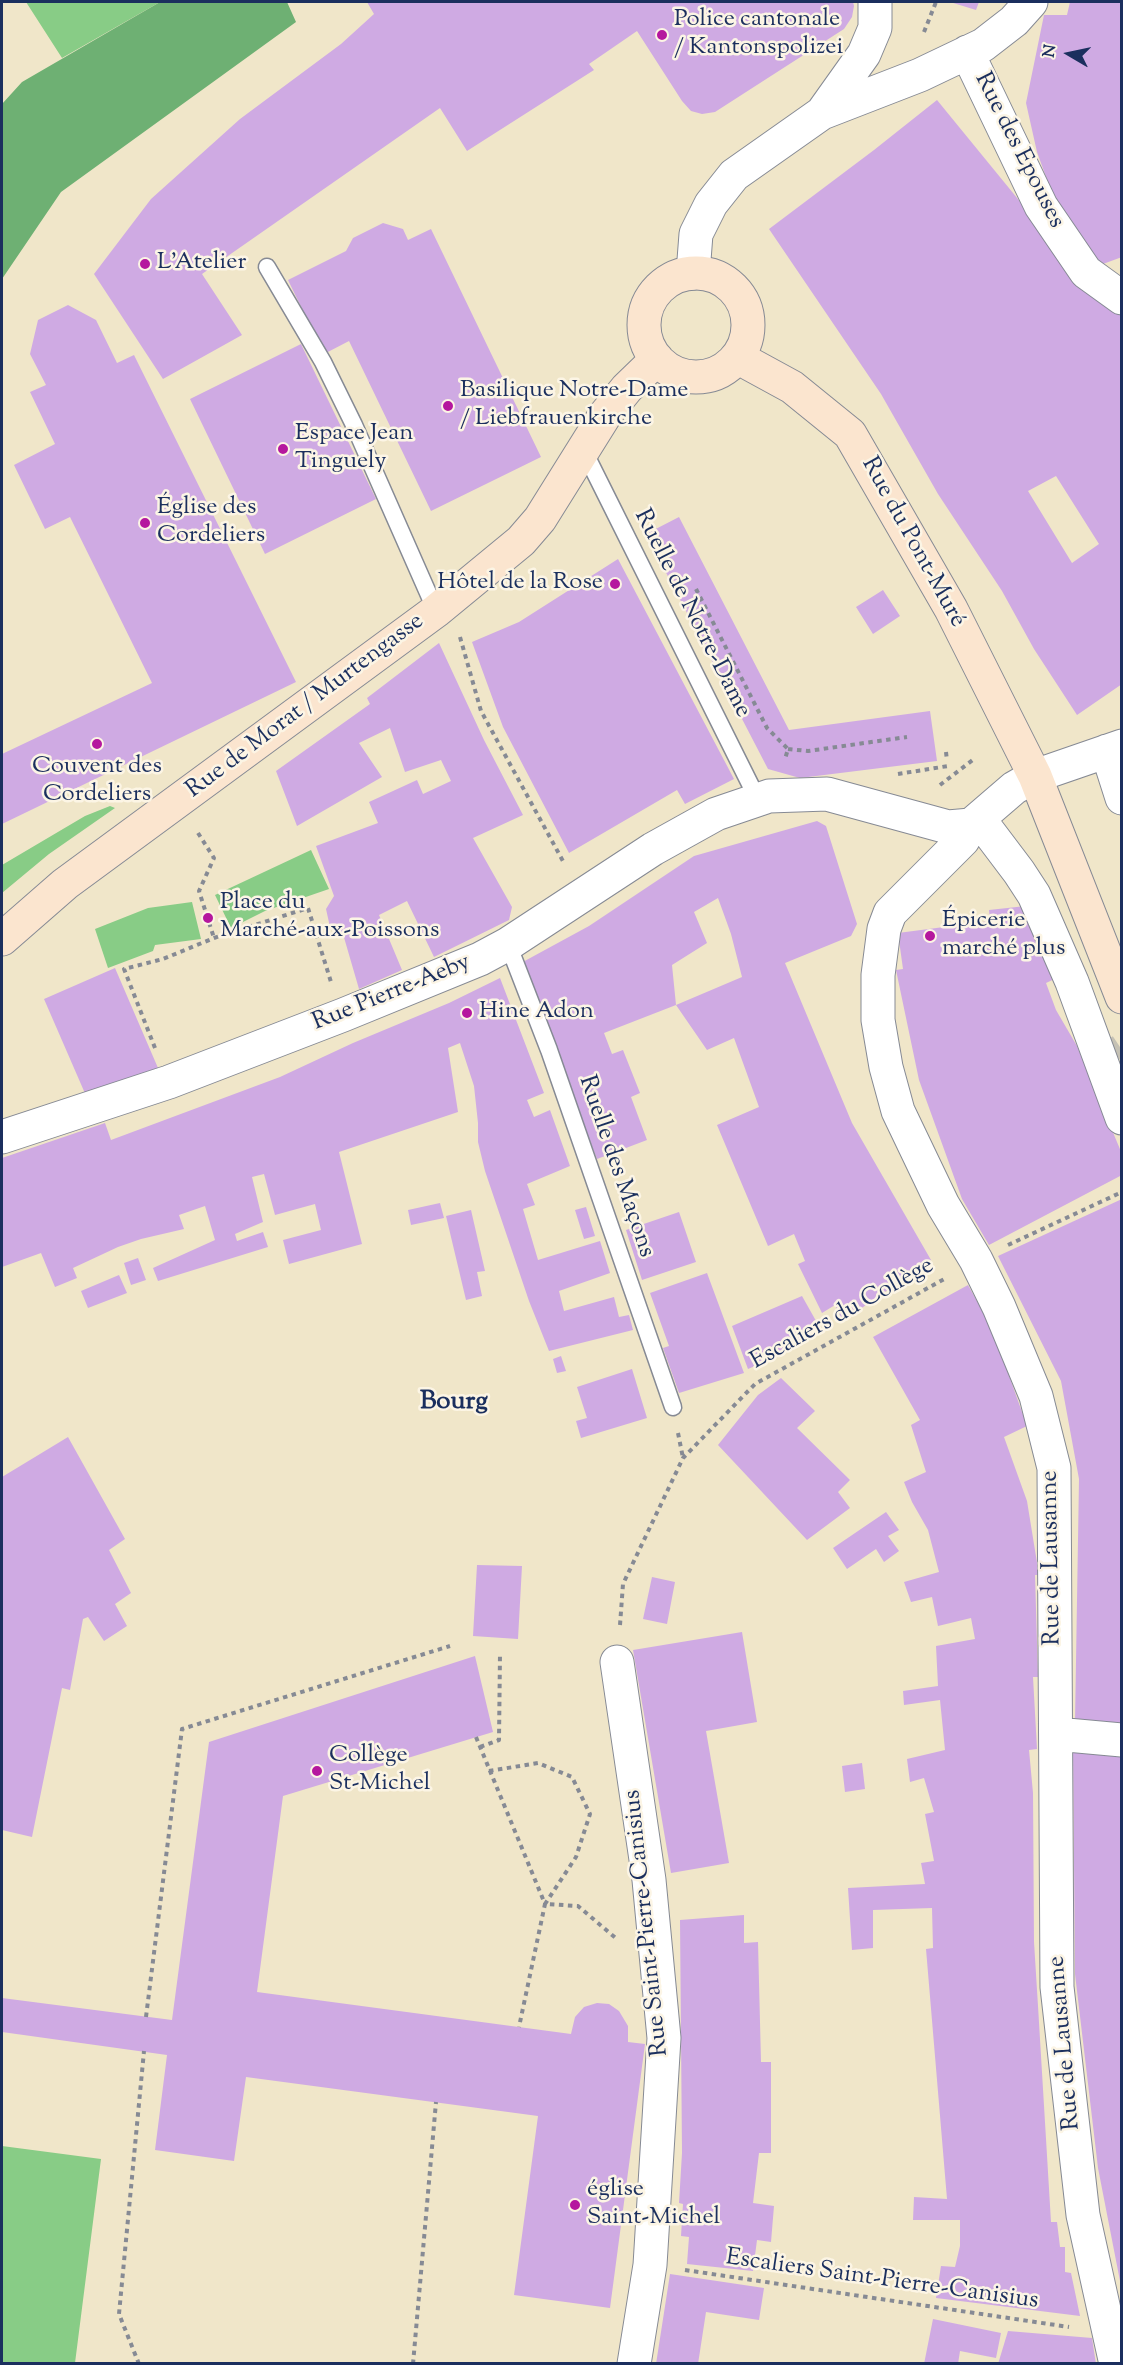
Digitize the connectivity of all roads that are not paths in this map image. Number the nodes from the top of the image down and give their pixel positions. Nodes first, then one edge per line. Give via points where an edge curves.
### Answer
1 (874, 2) edge
2 (1031, 2) edge
3 (968, 52) junction
4 (822, 113) junction
5 (267, 267) dead end
6 (693, 273) junction
7 (1122, 298) edge
8 (737, 357) junction
9 (657, 359) junction
10 (582, 449) junction
11 (436, 611) junction
12 (1114, 749) edge
13 (1035, 776) junction
14 (1122, 798) edge
15 (758, 800) junction
16 (975, 822) junction
17 (2, 939) edge
18 (508, 944) junction
19 (1122, 997) edge
20 (1122, 1118) edge
21 (2, 1137) edge
22 (673, 1407) dead end
23 (617, 1662) road end
24 (1056, 1734) junction
25 (1122, 1740) edge
26 (1112, 2323) edge
27 (634, 2364) edge

1 - 4 street via 875,28 864,54
2 - 3 street via 1014,21
3 - 4 street
3 - 7 street, Rue des Epouses via 1041,206 1086,272
4 - 6 street via 728,182 696,234
5 - 11 lane via 349,414
6 - 8 main road via 710,274 738,293 746,309 748,326
6 - 9 main road via 667,282 648,305 645,335
8 - 9 main road via 707,376 689,377 671,371
8 - 13 main road, Rue du Pont-Muré via 792,387 850,434 951,609
9 - 10 main road, Rue de Morat / Murtengasse via 627,388
10 - 11 main road, Rue de Morat / Murtengasse via 540,519 521,541
10 - 15 lane, Ruelle de Notre-Dame
11 - 17 main road, Rue de Morat / Murtengasse via 65,884
12 - 13 street, Rue de Lausanne
12 - 14 street
13 - 16 street, Rue de Lausanne via 1014,788
13 - 19 main road, Rue du Pont-Muré
15 - 16 street, Rue Pierre-Aeby via 769,796 827,794 948,827
15 - 18 street, Rue Pierre-Aeby via 716,814 653,849
16 - 20 street via 1034,895 1109,1058
16 - 24 street, Rue de Lausanne via 963,840 890,913 884,928 878,975 879,1020 898,1111 943,1205 999,1307 1036,1396 1054,1468
18 - 21 street, Rue Pierre-Aeby via 343,1015 169,1082
18 - 22 lane, Ruelle des Maçons via 557,1072
23 - 27 street, Rue Saint-Pierre-Canisius via 649,1880 664,2038 650,2265
24 - 25 street
24 - 26 street, Rue de Lausanne via 1057,1987 1083,2215

